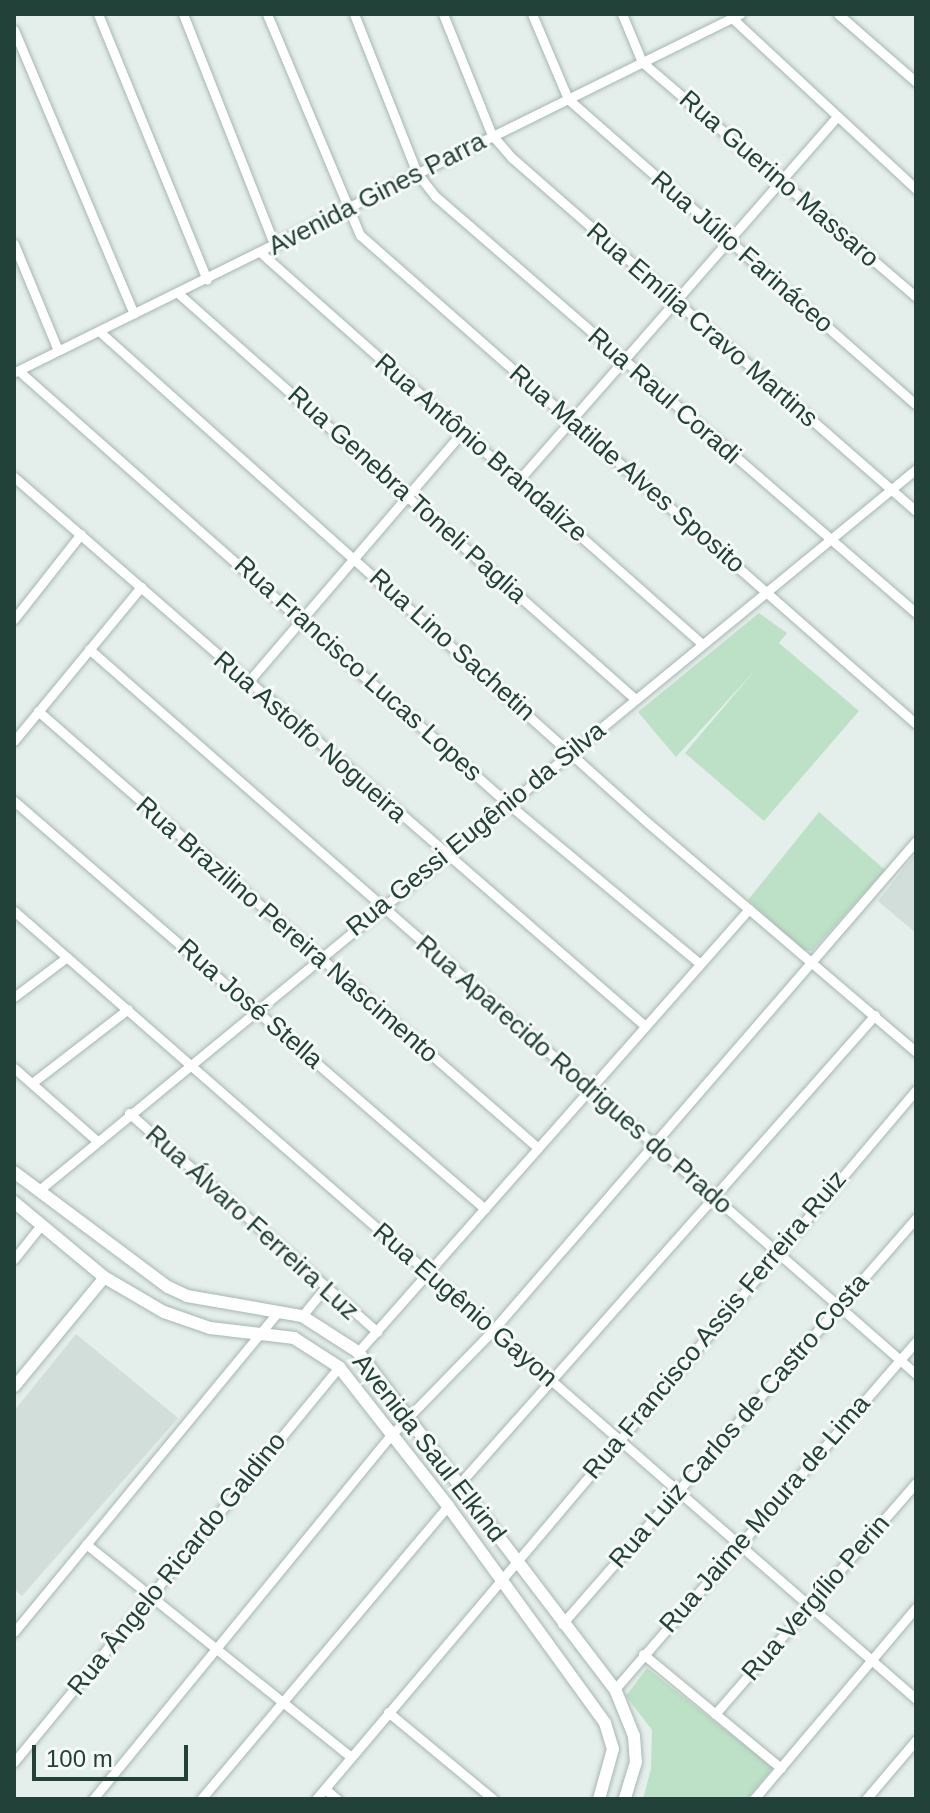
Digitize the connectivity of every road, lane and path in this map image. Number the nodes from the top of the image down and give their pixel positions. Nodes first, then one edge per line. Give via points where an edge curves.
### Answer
1 (98, 14) edge
2 (183, 14) edge
3 (267, 14) edge
4 (354, 14) edge
5 (443, 14) edge
6 (532, 14) edge
7 (622, 14) edge
8 (710, 14) edge
9 (838, 14) edge
10 (736, 16) edge
11 (715, 26) junction
12 (14, 30) edge
13 (642, 62) junction
14 (916, 82) edge
15 (568, 99) junction
16 (836, 118) junction
17 (492, 135) junction
18 (417, 173) junction
19 (783, 180) junction
20 (916, 189) edge
21 (345, 209) junction
22 (730, 240) junction
23 (14, 244) edge
24 (275, 246) junction
25 (261, 253) junction
26 (207, 280) junction
27 (179, 294) junction
28 (916, 297) edge
29 (676, 301) junction
30 (134, 314) junction
31 (99, 331) junction
32 (58, 350) junction
33 (622, 360) junction
34 (16, 372) edge
35 (916, 405) edge
36 (570, 419) junction
37 (462, 432) junction
38 (916, 469) edge
39 (518, 481) junction
40 (16, 483) edge
41 (890, 491) junction
42 (409, 493) junction
43 (916, 511) edge
44 (81, 534) junction
45 (829, 539) junction
46 (353, 557) junction
47 (141, 587) junction
48 (764, 591) junction
49 (916, 613) edge
50 (301, 618) junction
51 (14, 619) edge
52 (701, 643) junction
53 (89, 649) junction
54 (248, 682) junction
55 (634, 698) junction
56 (38, 711) junction
57 (914, 718) edge
58 (14, 741) edge
59 (571, 752) junction
60 (14, 801) edge
61 (507, 803) junction
62 (916, 841) edge
63 (444, 854) junction
64 (380, 907) junction
65 (749, 909) junction
66 (14, 911) edge
67 (67, 957) junction
68 (318, 959) junction
69 (814, 962) junction
70 (700, 964) junction
71 (14, 997) edge
72 (128, 1009) junction
73 (256, 1009) junction
74 (875, 1015) junction
75 (645, 1026) junction
76 (916, 1052) edge
77 (191, 1064) junction
78 (14, 1068) edge
79 (32, 1083) junction
80 (590, 1089) junction
81 (916, 1090) edge
82 (129, 1113) junction
83 (96, 1140) junction
84 (652, 1144) junction
85 (538, 1148) junction
86 (14, 1172) edge
87 (38, 1191) junction
88 (715, 1198) junction
89 (14, 1202) edge
90 (485, 1209) junction
91 (916, 1218) edge
92 (41, 1225) junction
93 (776, 1251) junction
94 (14, 1259) edge
95 (428, 1274) junction
96 (104, 1277) junction
97 (324, 1289) junction
98 (839, 1308) junction
99 (278, 1312) junction
100 (302, 1316) junction
101 (493, 1330) junction
102 (377, 1332) junction
103 (260, 1333) junction
104 (916, 1341) edge
105 (358, 1352) junction
106 (900, 1360) junction
107 (339, 1367) junction
108 (916, 1374) edge
109 (552, 1380) junction
110 (14, 1386) edge
111 (412, 1417) junction
112 (393, 1433) junction
113 (617, 1438) junction
114 (461, 1482) junction
115 (916, 1483) edge
116 (678, 1490) junction
117 (448, 1506) junction
118 (86, 1544) junction
119 (738, 1545) junction
120 (515, 1561) junction
121 (499, 1582) junction
122 (149, 1598) junction
123 (810, 1606) junction
124 (916, 1607) edge
125 (562, 1624) junction
126 (14, 1632) edge
127 (215, 1652) junction
128 (643, 1654) junction
129 (871, 1660) junction
130 (615, 1689) junction
131 (916, 1699) edge
132 (281, 1704) junction
133 (388, 1712) junction
134 (715, 1714) junction
135 (916, 1740) edge
136 (351, 1757) junction
137 (14, 1762) edge
138 (781, 1768) junction
139 (604, 1782) junction
140 (325, 1789) junction
141 (626, 1793) edge
142 (93, 1799) edge
143 (201, 1799) edge
144 (316, 1799) edge
145 (337, 1799) edge
146 (493, 1799) edge
147 (599, 1799) edge
148 (754, 1799) edge
149 (866, 1799) edge

1 - 26 street
2 - 24 street
3 - 21 street, Rua Matilde Alves Sposito
4 - 18 street, Rua Raul Coradi
5 - 17 street
6 - 15 street
7 - 13 street
8 - 11 street
9 - 14 street
10 - 11 street, Avenida Gines Parra
10 - 16 street
11 - 13 street, Avenida Gines Parra
12 - 30 street
13 - 15 street, Avenida Gines Parra
13 - 19 street, Rua Guerino Massaro
15 - 17 street, Avenida Gines Parra
15 - 22 street, Rua Júlio Farináceo
16 - 19 street
16 - 20 street
17 - 18 street, Avenida Gines Parra
17 - 29 street, Rua Emília Cravo Martins
18 - 21 street, Avenida Gines Parra
18 - 33 street, Rua Raul Coradi via 435,196
19 - 22 street
19 - 28 street, Rua Guerino Massaro
21 - 24 street, Avenida Gines Parra
21 - 36 street, Rua Matilde Alves Sposito via 360,235
22 - 29 street
22 - 35 street, Rua Júlio Farináceo
23 - 32 street
24 - 25 street, Avenida Gines Parra
25 - 26 street, Avenida Gines Parra
25 - 37 street, Rua Antônio Brandalize
26 - 27 street, Avenida Gines Parra
27 - 30 street, Avenida Gines Parra
27 - 42 street, Rua Genebra Toneli Paglia
29 - 33 street
29 - 41 street, Rua Emília Cravo Martins
30 - 31 street, Avenida Gines Parra
31 - 32 street, Avenida Gines Parra
31 - 46 street, Rua Lino Sachetin
32 - 34 street, Avenida Gines Parra
33 - 36 street
33 - 45 street, Rua Raul Coradi
34 - 50 street, Rua Francisco Lucas Lopes
36 - 39 street
36 - 48 street, Rua Matilde Alves Sposito
37 - 39 street, Rua Antônio Brandalize
37 - 42 street
38 - 41 street, Rua Gessi Eugênio da Silva
39 - 52 street, Rua Antônio Brandalize
40 - 44 street, Rua Astolfo Nogueira
41 - 43 street, Rua Emília Cravo Martins
41 - 45 street, Rua Gessi Eugênio da Silva
42 - 46 street
42 - 55 street, Rua Genebra Toneli Paglia
44 - 47 street, Rua Astolfo Nogueira
44 - 51 street
45 - 48 street, Rua Gessi Eugênio da Silva
45 - 49 street, Rua Raul Coradi
46 - 50 street
46 - 59 street, Rua Lino Sachetin
47 - 53 street
47 - 54 street, Rua Astolfo Nogueira
48 - 52 street, Rua Gessi Eugênio da Silva
48 - 57 street, Rua Matilde Alves Sposito
50 - 54 street
50 - 61 street, Rua Francisco Lucas Lopes
52 - 55 street, Rua Gessi Eugênio da Silva
53 - 56 street
53 - 64 street, Rua Aparecido Rodrigues do Prado
54 - 63 street, Rua Astolfo Nogueira
55 - 59 street, Rua Gessi Eugênio da Silva
56 - 58 street
56 - 68 street, Rua Brazilino Pereira Nascimento
59 - 61 street, Rua Gessi Eugênio da Silva
59 - 65 street, Rua Lino Sachetin
60 - 73 street, Rua José Stella
61 - 63 street, Rua Gessi Eugênio da Silva
61 - 70 street, Rua Francisco Lucas Lopes
62 - 69 street
63 - 64 street, Rua Gessi Eugênio da Silva
63 - 75 street, Rua Astolfo Nogueira
64 - 68 street, Rua Gessi Eugênio da Silva
64 - 80 street, Rua Aparecido Rodrigues do Prado
65 - 69 street, Rua Lino Sachetin
65 - 70 street
66 - 67 street, Rua Eugênio Gayon
67 - 71 street
67 - 72 street, Rua Eugênio Gayon
68 - 73 street, Rua Gessi Eugênio da Silva
68 - 85 street, Rua Brazilino Pereira Nascimento
69 - 74 street, Rua Lino Sachetin
69 - 84 street
70 - 75 street
72 - 77 street, Rua Eugênio Gayon
72 - 79 street
73 - 77 street, Rua Gessi Eugênio da Silva
73 - 90 street, Rua José Stella
74 - 76 street, Rua Lino Sachetin
74 - 88 street
75 - 80 street
77 - 82 street, Rua Gessi Eugênio da Silva
77 - 95 street, Rua Eugênio Gayon
78 - 79 street
79 - 83 street
80 - 84 street, Rua Aparecido Rodrigues do Prado
80 - 85 street
81 - 93 street, Rua Francisco Assis Ferreira Ruiz
82 - 83 street, Rua Gessi Eugênio da Silva
82 - 97 street, Rua Álvaro Ferreira Luz
83 - 87 street, Rua Gessi Eugênio da Silva
84 - 88 street, Rua Aparecido Rodrigues do Prado
84 - 101 street
85 - 90 street
86 - 87 main road, Avenida Saul Elkind
87 - 99 main road, Avenida Saul Elkind via 168,1287 187,1296
88 - 93 street, Rua Aparecido Rodrigues do Prado
88 - 109 street
89 - 92 main road, Avenida Saul Elkind
90 - 95 street
91 - 98 street, Rua Luiz Carlos de Castro Costa
92 - 94 street
92 - 96 main road, Avenida Saul Elkind
93 - 98 street, Rua Aparecido Rodrigues do Prado
93 - 113 street, Rua Francisco Assis Ferreira Ruiz
95 - 101 street, Rua Eugênio Gayon
95 - 102 street
96 - 103 main road, Avenida Saul Elkind via 164,1312 210,1328
96 - 110 street
97 - 100 street
97 - 102 street, Rua Álvaro Ferreira Luz
98 - 106 street, Rua Aparecido Rodrigues do Prado
98 - 116 street, Rua Luiz Carlos de Castro Costa
99 - 100 main road, Avenida Saul Elkind
99 - 103 street
100 - 105 main road, Avenida Saul Elkind
101 - 109 street, Rua Eugênio Gayon
101 - 111 street
102 - 105 street
103 - 107 main road, Avenida Saul Elkind via 305,1343
103 - 118 street
104 - 106 street, Rua Jaime Moura de Lima
105 - 111 main road, Avenida Saul Elkind
106 - 108 street, Rua Aparecido Rodrigues do Prado
106 - 119 street, Rua Jaime Moura de Lima
107 - 112 main road, Avenida Saul Elkind
107 - 122 street, Rua Ângelo Ricardo Galdino
109 - 113 street, Rua Eugênio Gayon
109 - 114 street
111 - 112 street
111 - 114 main road, Avenida Saul Elkind
112 - 117 main road, Avenida Saul Elkind
112 - 127 street
113 - 116 street, Rua Eugênio Gayon
113 - 120 street, Rua Francisco Assis Ferreira Ruiz
114 - 120 main road, Avenida Saul Elkind
115 - 123 street, Rua Vergílio Perin
116 - 119 street, Rua Eugênio Gayon
116 - 125 street, Rua Luiz Carlos de Castro Costa
117 - 121 main road, Avenida Saul Elkind
117 - 132 street
118 - 122 street
118 - 126 street
119 - 123 street, Rua Eugênio Gayon
119 - 128 street, Rua Jaime Moura de Lima
120 - 121 street, Rua Francisco Assis Ferreira Ruiz
120 - 125 main road, Avenida Saul Elkind
121 - 133 street, Rua Francisco Assis Ferreira Ruiz
121 - 139 main road, Avenida Saul Elkind via 605,1723 613,1749
122 - 127 street
122 - 137 street, Rua Ângelo Ricardo Galdino
123 - 129 street, Rua Eugênio Gayon
123 - 134 street, Rua Vergílio Perin
124 - 129 street
125 - 130 main road, Avenida Saul Elkind
127 - 132 street
127 - 142 street
128 - 130 street, Rua Jaime Moura de Lima
128 - 134 street
129 - 131 street, Rua Eugênio Gayon
129 - 138 street
130 - 141 main road, Avenida Saul Elkind via 634,1736 636,1762
132 - 136 street
132 - 143 street
133 - 136 street, Rua Francisco Assis Ferreira Ruiz
133 - 146 street
134 - 138 street
135 - 149 street
136 - 140 street, Rua Francisco Assis Ferreira Ruiz
138 - 148 street
139 - 141 main road
139 - 147 main road, Avenida Saul Elkind
140 - 144 street, Rua Francisco Assis Ferreira Ruiz
140 - 145 street

